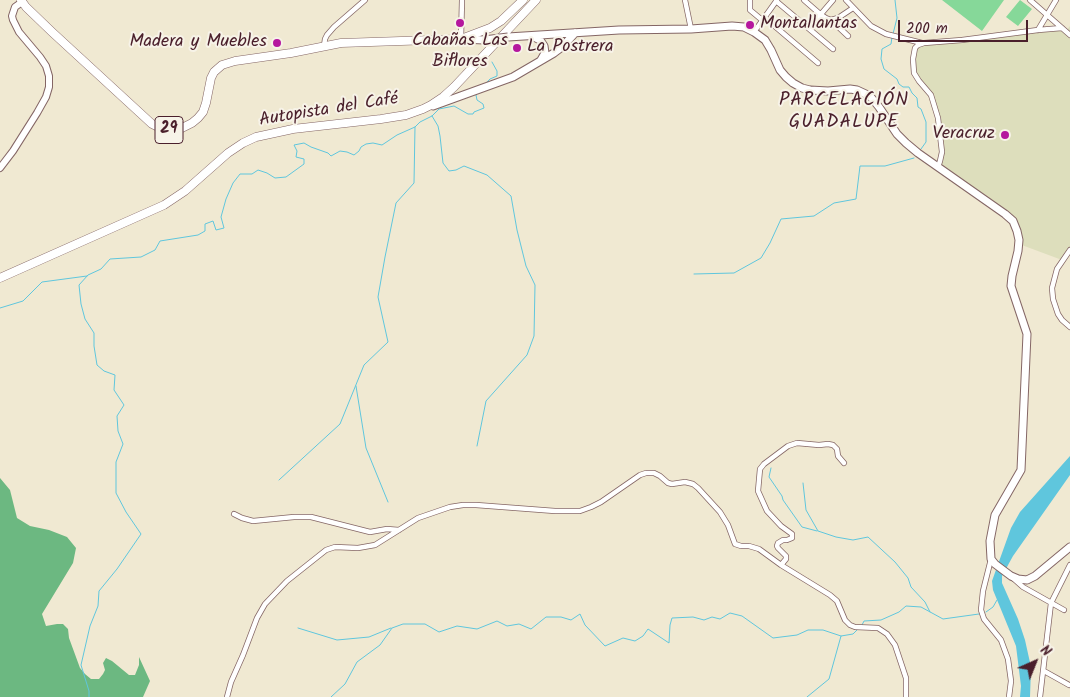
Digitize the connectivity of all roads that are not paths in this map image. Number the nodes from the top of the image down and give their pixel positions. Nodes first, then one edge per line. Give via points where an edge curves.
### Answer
1 (365, 0) edge
2 (462, 0) edge
3 (523, 0) edge
4 (536, 0) edge
5 (685, 0) edge
6 (750, 0) edge
7 (768, 0) edge
8 (804, 0) edge
9 (833, 0) edge
10 (846, 0) edge
11 (1030, 0) edge
12 (1056, 0) edge
13 (22, 1) edge
14 (776, 2) edge
15 (853, 8) junction
16 (820, 14) junction
17 (1047, 15) junction
18 (763, 19) junction
19 (831, 20) junction
20 (1070, 26) edge
21 (808, 28) junction
22 (691, 29) junction
23 (1038, 30) junction
24 (1066, 31) edge
25 (754, 32) junction
26 (575, 33) junction
27 (532, 36) junction
28 (848, 36) dead end
29 (462, 39) junction
30 (924, 43) junction
31 (324, 47) junction
32 (833, 49) dead end
33 (539, 63) junction
34 (818, 63) dead end
35 (423, 109) junction
36 (938, 167) junction
37 (0, 168) edge
38 (1070, 250) edge
39 (0, 278) edge
40 (1070, 327) edge
41 (844, 463) dead end
42 (234, 514) dead end
43 (401, 530) junction
44 (1070, 547) edge
45 (993, 561) junction
46 (782, 565) junction
47 (1070, 566) edge
48 (1009, 575) junction
49 (1051, 603) junction
50 (1064, 610) dead end
51 (1044, 671) junction
52 (1069, 684) dead end
53 (227, 697) edge
54 (906, 697) edge
55 (1009, 697) edge
56 (1040, 697) edge

1 - 31 street via 331,30
2 - 29 street
3 - 29 highway, 29 via 501,21
4 - 35 highway, Autopista del Café via 454,87
5 - 22 street
6 - 18 street via 750,10
7 - 14 street
8 - 16 street
9 - 16 street
10 - 15 street
11 - 17 street
12 - 17 street
13 - 31 highway, 29 via 152,124 172,130 198,118 206,103 211,78 222,65
13 - 37 street via 15,7 13,20 43,62 49,76 48,92 17,146
14 - 18 street
14 - 21 street
15 - 19 street
15 - 30 street via 871,26 886,34
16 - 19 street
16 - 21 street
17 - 23 street
17 - 24 street
18 - 25 street
18 - 34 street
19 - 28 street
20 - 24 street
21 - 32 street
22 - 25 main road via 732,26
22 - 26 main road
23 - 24 street
23 - 30 street
25 - 36 main road via 765,40 780,70 793,83 810,90 864,92 875,101 897,134
26 - 27 main road
26 - 33 main road
27 - 29 main road, bridge
27 - 33 main road via 544,46 545,53
29 - 31 highway, 29 via 341,43
30 - 36 street via 915,48 913,69 931,95 938,118 942,152
33 - 35 main road via 513,77
35 - 39 highway, Autopista del Café via 406,115 293,129 256,137 228,153 170,202
36 - 45 main road via 1009,217 1019,240 1011,286 1027,334 1021,464 995,515 990,541
38 - 40 street via 1057,268 1052,288 1058,314
41 - 46 street via 833,445 797,443 788,446 760,469 758,491 767,511 792,534 792,538 777,546 786,556
42 - 43 street via 253,521 311,518 370,532
43 - 46 street via 425,515 463,505 580,511 592,507 640,475 654,473 668,483 693,484 720,512 735,544 754,547
43 - 53 street via 368,547 326,550 287,580 264,604
44 - 48 main road via 1031,578 1023,580
45 - 48 main road
45 - 55 street via 982,591 981,610 1001,640 1008,659
46 - 54 street via 837,601 850,625 878,628 887,634 895,646 906,678
47 - 49 street
48 - 49 street via 1023,588
49 - 50 street
49 - 51 street
51 - 52 street
51 - 56 street

